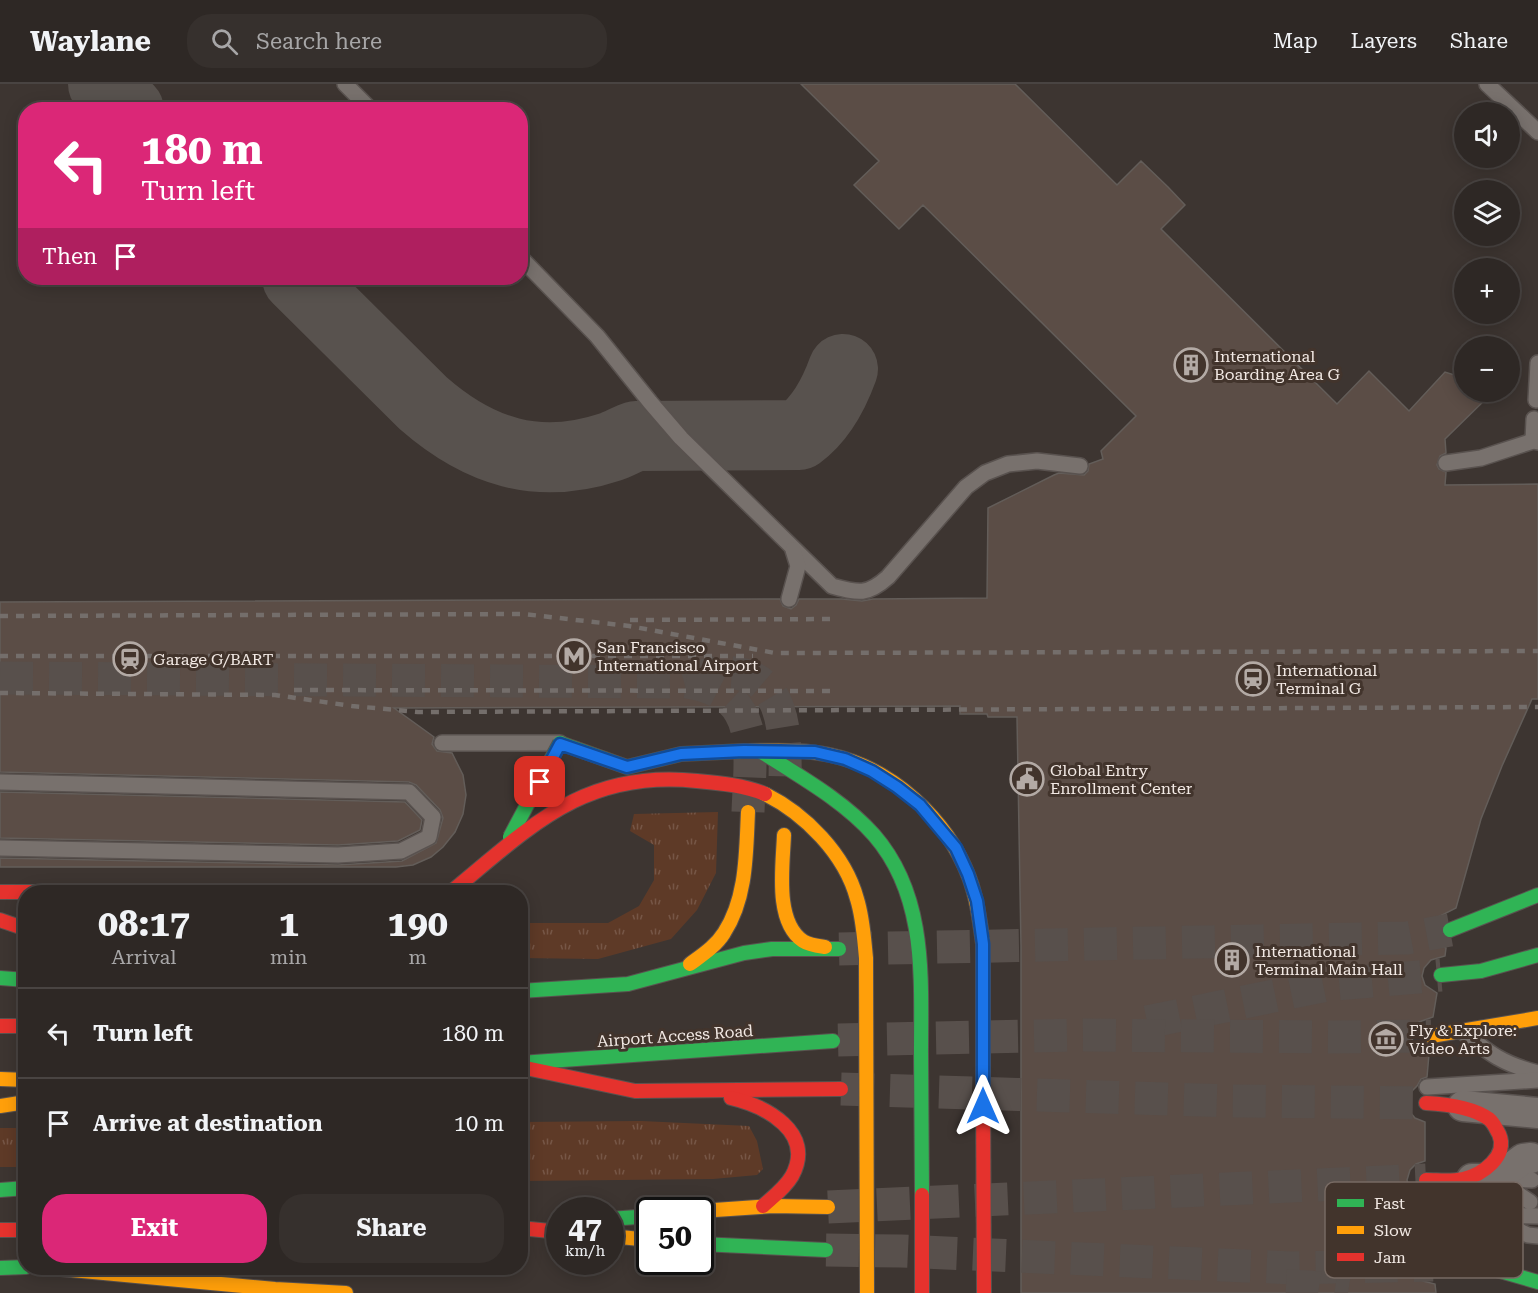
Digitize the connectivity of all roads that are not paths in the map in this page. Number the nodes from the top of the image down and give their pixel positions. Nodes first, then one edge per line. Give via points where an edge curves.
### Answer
1 (345, 84) edge
2 (1487, 84) edge
3 (363, 102) edge
4 (1538, 132) edge
5 (528, 266) edge
6 (1538, 363) edge
7 (1536, 400) dead end
8 (1534, 419) dead end
9 (1536, 441) edge
10 (1446, 463) dead end
11 (1080, 466) dead end
12 (792, 547) junction
13 (789, 598) dead end
14 (442, 743) dead end
15 (560, 744) junction
16 (760, 751) junction
17 (627, 767) junction
18 (0, 782) edge
19 (748, 812) tunnel mouth
20 (784, 835) dead end
21 (0, 848) edge
22 (500, 858) junction
23 (453, 885) edge
24 (460, 885) edge
25 (0, 892) edge
26 (18, 892) edge
27 (1538, 895) edge
28 (0, 920) edge
29 (18, 926) edge
30 (1450, 930) tunnel mouth
31 (1538, 955) edge
32 (1441, 975) tunnel mouth
33 (663, 976) junction
34 (0, 978) edge
35 (18, 979) edge
36 (528, 990) edge
37 (1537, 1016) edge
38 (0, 1026) edge
39 (18, 1026) edge
40 (1463, 1032) junction
41 (1431, 1036) tunnel mouth
42 (833, 1041) tunnel mouth
43 (552, 1048) dead end
44 (604, 1058) junction
45 (528, 1064) edge
46 (528, 1067) edge
47 (1538, 1073) edge
48 (0, 1079) edge
49 (18, 1080) edge
50 (1538, 1080) edge
51 (841, 1089) tunnel mouth
52 (688, 1090) junction
53 (1433, 1098) junction
54 (18, 1103) edge
55 (0, 1106) edge
56 (1538, 1113) edge
57 (1532, 1169) dead end
58 (1464, 1179) junction
59 (1496, 1179) junction
60 (1426, 1180) tunnel mouth
61 (0, 1181) edge
62 (1500, 1182) edge
63 (18, 1183) edge
64 (18, 1189) edge
65 (0, 1190) edge
66 (1523, 1197) edge
67 (1530, 1202) dead end
68 (762, 1206) junction
69 (828, 1207) tunnel mouth
70 (714, 1210) edge
71 (1523, 1216) edge
72 (1538, 1216) edge
73 (528, 1227) edge
74 (546, 1228) edge
75 (0, 1230) edge
76 (18, 1230) edge
77 (546, 1232) edge
78 (1523, 1233) edge
79 (528, 1235) edge
80 (1538, 1236) edge
81 (714, 1245) edge
82 (826, 1250) tunnel mouth
83 (18, 1267) edge
84 (0, 1268) edge
85 (123, 1275) edge
86 (1523, 1276) edge
87 (1538, 1282) edge
88 (346, 1293) edge
89 (867, 1293) edge
90 (922, 1293) edge
91 (984, 1293) edge

1 - 3 lane
2 - 4 lane
5 - 12 lane via 597,336 681,438
6 - 7 lane
8 - 9 lane
9 - 10 lane via 1481,458
11 - 12 lane via 1037,461 1008,464 985,472 966,487 874,589 857,593 832,586
12 - 13 lane via 798,566
14 - 15 lane
15 - 17 main road
15 - 22 main road, bridge
16 - 17 main road, bridge via 681,754
16 - 90 main road, bridge via 847,808 868,828 894,862 914,909 921,965
16 - 91 main road, bridge via 815,752 872,771 920,805 956,848 968,874 977,901 983,944
17 - 22 main road, bridge via 579,790
18 - 21 lane via 409,792 433,817 429,837 401,851 338,855
19 - 33 main road via 742,880 725,932 709,950
20 - 33 main road via 783,905 787,924 801,940 839,949 744,953
22 - 23 main road, bridge
24 - 89 main road, bridge via 544,816 586,795 627,782 673,778 765,794 811,827 844,868 864,938
25 - 26 main road
27 - 30 main road
28 - 29 main road
31 - 32 main road via 1481,971
33 - 36 main road via 628,984
34 - 35 main road
37 - 40 main road
38 - 39 main road
40 - 41 main road
40 - 47 lane via 1513,1067
42 - 44 main road, Airport Access Road
43 - 44 main road
44 - 45 main road, Airport Access Road
46 - 52 main road via 635,1091
48 - 49 main road
50 - 53 lane
51 - 52 main road
52 - 68 main road via 766,1109 795,1138 798,1157 794,1173
53 - 56 street
53 - 58 main road via 1491,1120 1501,1136 1500,1154 1488,1168
54 - 55 main road
57 - 59 street via 1523,1159
58 - 59 street
58 - 60 main road
59 - 62 lane
61 - 63 main road
64 - 65 main road
66 - 67 lane
68 - 69 main road
68 - 70 main road
71 - 72 lane
73 - 74 main road
75 - 76 main road
77 - 79 main road
78 - 80 lane
81 - 82 main road
83 - 84 main road
85 - 88 main road
86 - 87 main road

